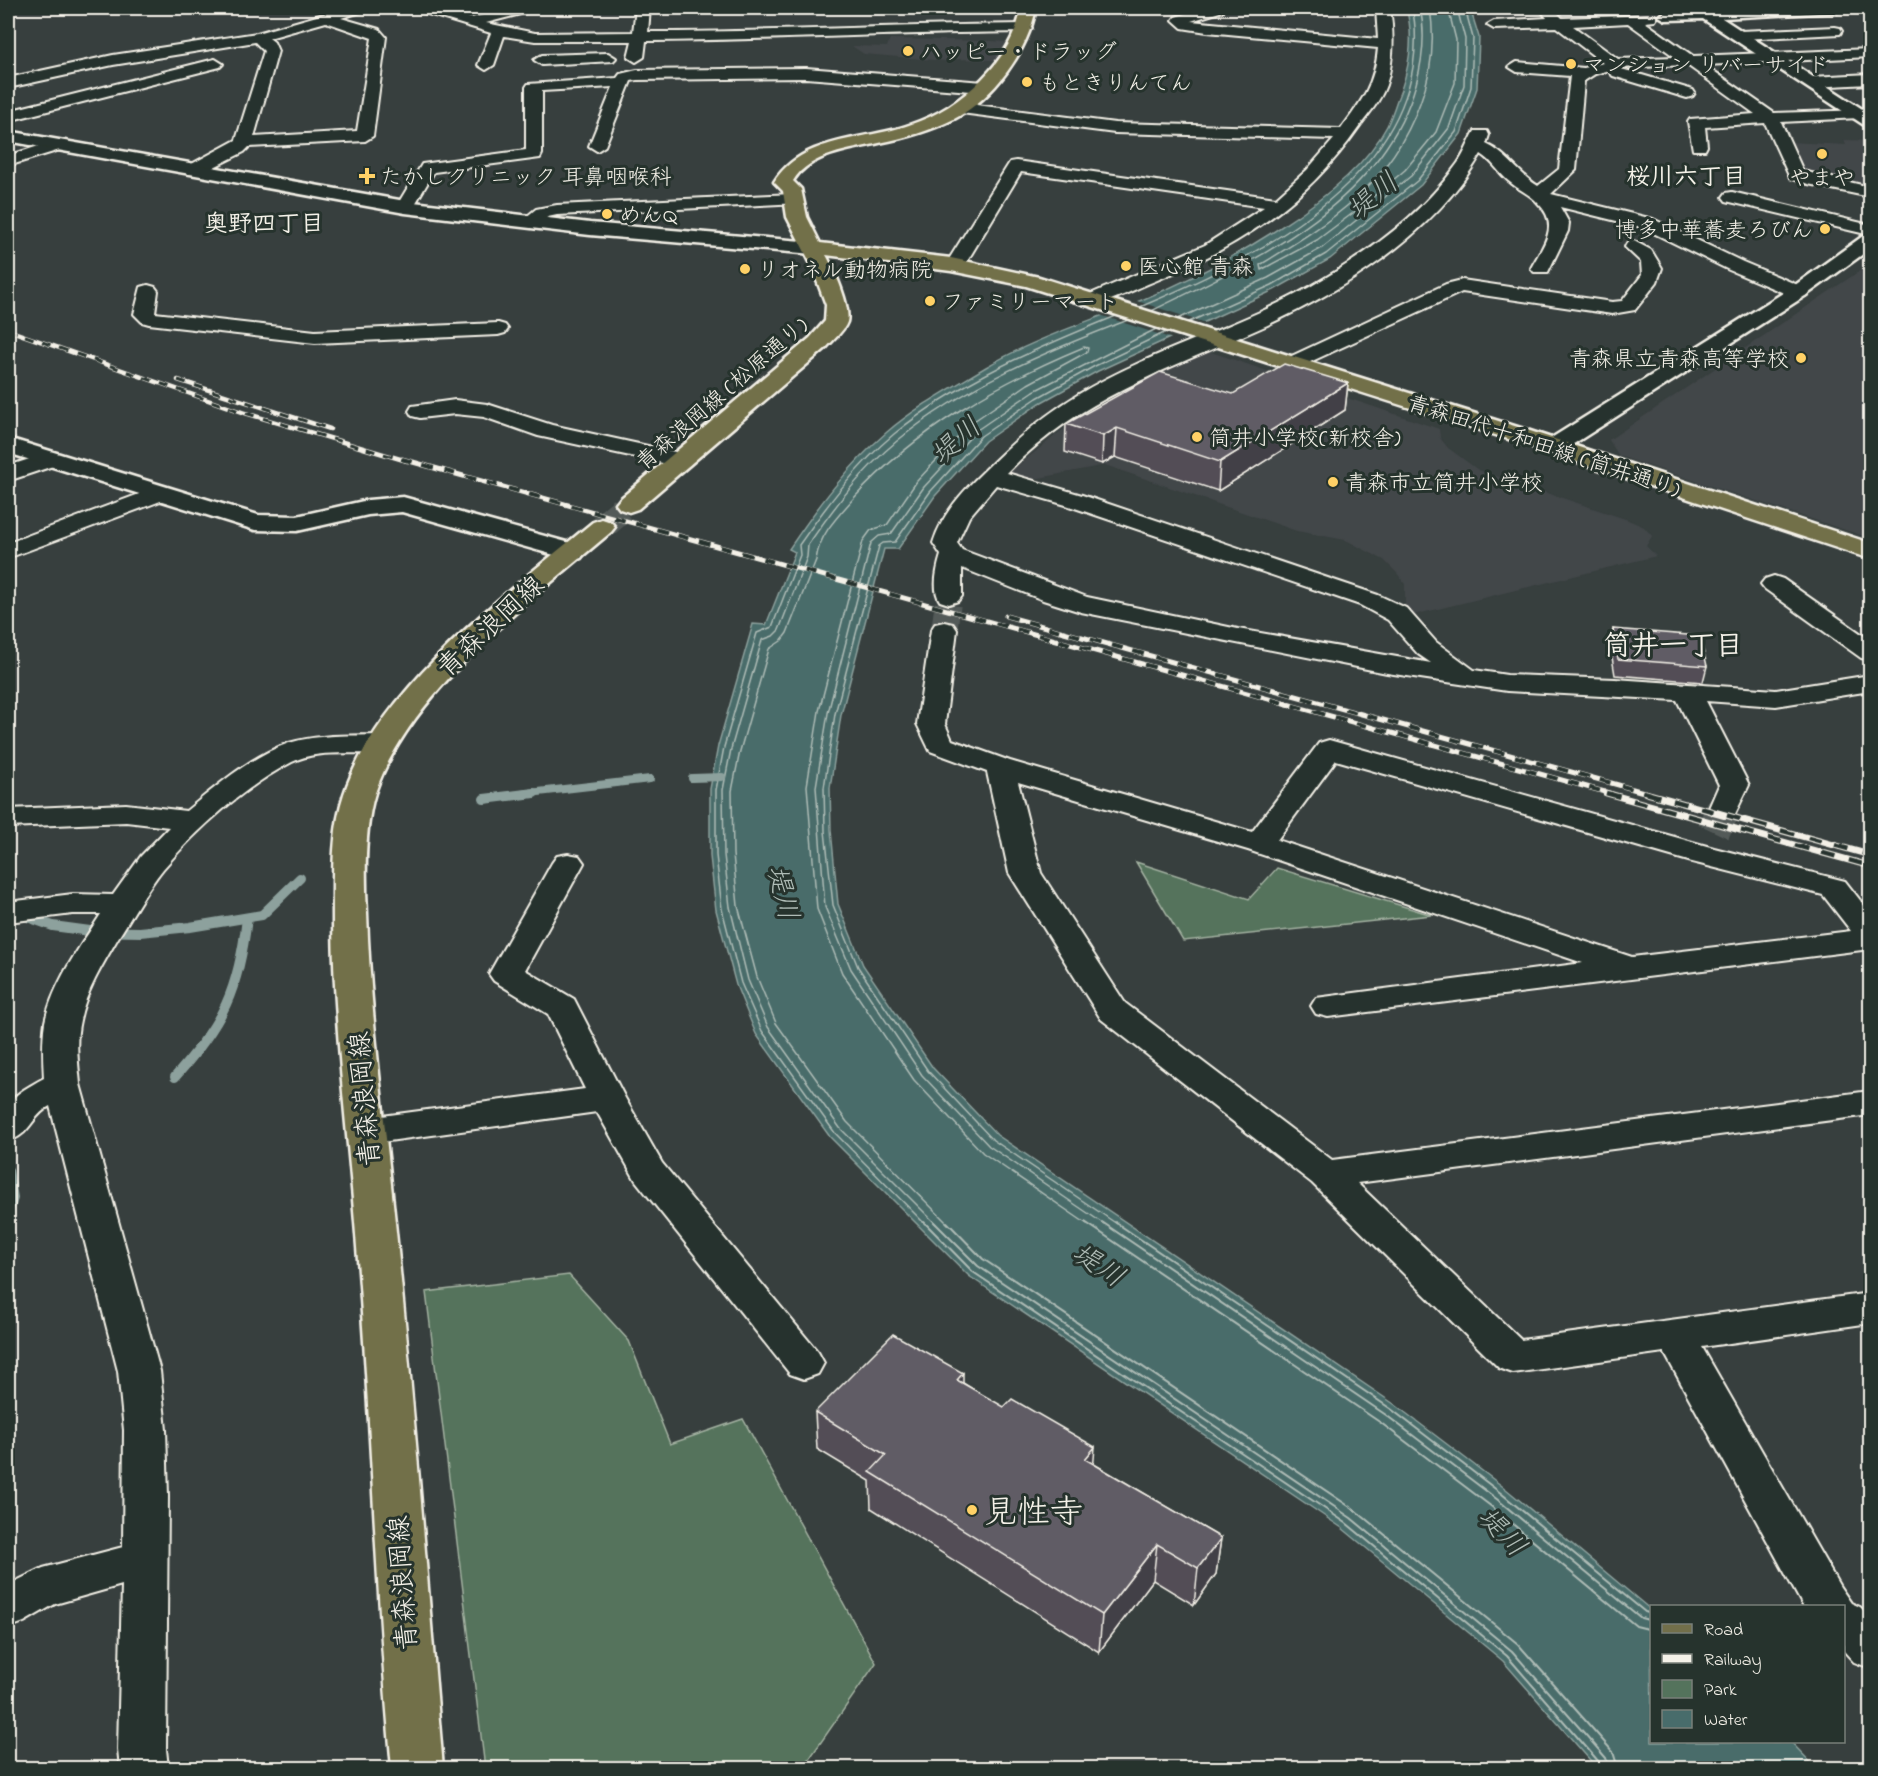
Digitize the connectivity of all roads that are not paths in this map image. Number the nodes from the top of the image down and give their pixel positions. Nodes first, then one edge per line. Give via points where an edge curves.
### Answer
1 (359, 8) edge
2 (423, 8) edge
3 (528, 8) edge
4 (643, 8) edge
5 (1218, 8) edge
6 (1383, 8) edge
7 (1546, 8) edge
8 (1796, 8) edge
9 (1837, 8) edge
10 (1729, 10) edge
11 (1660, 12) edge
12 (1024, 14) edge
13 (1706, 14) junction
14 (270, 16) dead end
15 (323, 17) junction
16 (783, 18) dead end
17 (1631, 19) junction
18 (470, 22) junction
19 (1559, 22) junction
20 (1494, 25) dead end
21 (281, 29) junction
22 (499, 31) junction
23 (1835, 31) junction
24 (803, 34) junction
25 (1740, 35) junction
26 (258, 37) junction
27 (1385, 44) junction
28 (640, 49) junction
29 (1870, 52) edge
30 (544, 54) dead end
31 (1774, 57) junction
32 (1693, 61) junction
33 (215, 64) dead end
34 (486, 65) dead end
35 (1517, 67) dead end
36 (1600, 68) junction
37 (806, 73) junction
38 (1870, 79) edge
39 (623, 82) junction
40 (1811, 82) junction
41 (8, 83) edge
42 (984, 87) junction
43 (1688, 93) dead end
44 (961, 108) junction
45 (1863, 112) edge
46 (8, 116) edge
47 (1771, 118) junction
48 (1347, 134) junction
49 (8, 136) edge
50 (244, 142) junction
51 (57, 146) junction
52 (597, 146) dead end
53 (1700, 146) dead end
54 (8, 161) edge
55 (194, 170) junction
56 (1870, 192) edge
57 (1540, 195) junction
58 (1732, 197) dead end
59 (793, 199) junction
60 (1278, 204) junction
61 (405, 207) junction
62 (529, 222) junction
63 (1870, 230) edge
64 (1870, 240) edge
65 (1634, 247) dead end
66 (813, 248) junction
67 (956, 264) junction
68 (1541, 268) dead end
69 (148, 291) dead end
70 (1797, 292) junction
71 (1098, 300) junction
72 (498, 329) dead end
73 (1212, 338) junction
74 (1290, 364) junction
75 (420, 411) dead end
76 (8, 445) edge
77 (1553, 447) junction
78 (48, 460) junction
79 (681, 460) junction
80 (8, 474) edge
81 (991, 476) junction
82 (158, 494) junction
83 (616, 515) joint
84 (1870, 551) edge
85 (8, 552) edge
86 (572, 552) junction
87 (953, 555) junction
88 (1774, 584) dead end
89 (949, 596) tunnel mouth
90 (944, 630) tunnel mouth
91 (1870, 652) edge
92 (1466, 676) junction
93 (1870, 683) edge
94 (1687, 692) junction
95 (381, 744) junction
96 (1000, 766) junction
97 (8, 818) edge
98 (192, 821) junction
99 (1713, 831) junction
100 (1259, 844) junction
101 (568, 863) dead end
102 (1834, 888) junction
103 (1870, 898) edge
104 (8, 912) edge
105 (111, 922) junction
106 (1870, 934) edge
107 (1870, 939) edge
108 (1630, 968) junction
109 (1328, 1006) dead end
110 (62, 1084) junction
111 (607, 1098) junction
112 (1870, 1103) edge
113 (8, 1128) edge
114 (367, 1131) junction
115 (1325, 1174) junction
116 (1870, 1308) edge
117 (1674, 1335) junction
118 (804, 1362) dead end
119 (144, 1560) junction
120 (1828, 1605) edge
121 (8, 1608) edge
122 (1845, 1622) edge
123 (1870, 1647) edge
124 (144, 1768) edge
125 (417, 1768) edge

1 - 15 street
2 - 18 street
3 - 18 street
4 - 28 street
5 - 27 street via 1180,20 1207,28
6 - 27 street
7 - 19 street
8 - 9 street
8 - 10 street
8 - 23 street
10 - 13 street
11 - 13 street
11 - 17 street
12 - 24 street via 910,29
12 - 42 main road, 青森浪岡線 (松原通り) via 1016,49
13 - 25 street
14 - 21 street via 272,26
15 - 21 street
15 - 50 street via 374,32 378,37 365,136
16 - 24 street
17 - 19 street
17 - 32 street
18 - 22 street
19 - 20 street
19 - 36 street
21 - 26 street
22 - 28 street
22 - 34 street
23 - 25 street
23 - 29 street
24 - 28 street via 726,37
24 - 37 street
25 - 31 street
26 - 41 street
26 - 50 street via 271,51
27 - 48 street via 1383,67 1372,98
28 - 30 street
29 - 31 street
31 - 32 street
31 - 40 street
32 - 36 street
32 - 47 street
33 - 46 street
35 - 36 street
36 - 43 street
36 - 57 street via 1576,79 1567,170
37 - 39 street via 637,75 625,77
37 - 42 street
38 - 40 street
39 - 52 street
39 - 61 street via 534,87 534,154 428,168
40 - 45 street
42 - 44 main road, 青森浪岡線 (松原通り)
44 - 48 street via 1115,128
44 - 59 main road, 青森浪岡線 (松原通り) via 896,135 804,160 783,182 792,189
45 - 47 street
47 - 53 street via 1696,123
47 - 56 street via 1796,174
48 - 60 street via 1307,181
49 - 51 street
50 - 55 street
51 - 54 street
51 - 55 street
55 - 61 street
57 - 68 street via 1560,223
57 - 70 street via 1647,223
57 - 73 street via 1517,180 1479,141 1458,176 1417,220 1363,263 1322,288
58 - 63 street
59 - 62 street via 549,211
59 - 66 main road, 青森浪岡線 (松原通り) via 796,217
60 - 67 street via 1016,166
60 - 71 street via 1227,241
61 - 62 street
62 - 66 street
64 - 70 street
65 - 74 street via 1648,255 1653,270 1628,306 1612,308 1462,286
66 - 67 main road, 青森田代十和田線 (筒井通り)
66 - 79 main road, 青森浪岡線 (松原通り) via 836,305 832,328
67 - 71 main road, 青森田代十和田線 (筒井通り)
69 - 72 street via 144,314 149,318 298,336
70 - 77 street
71 - 73 main road, 青森田代十和田線 (筒井通り)
73 - 74 main road, 青森田代十和田線 (筒井通り)
73 - 81 street via 1082,402 1038,431
74 - 77 main road, 青森田代十和田線 (筒井通り)
75 - 79 street via 455,407 480,410 546,431
76 - 78 street
77 - 84 main road, 青森田代十和田線 (筒井通り)
78 - 80 street
78 - 82 street
79 - 83 main road, 青森浪岡線 (松原通り)
81 - 87 street via 947,534 945,543
81 - 92 street via 1074,500 1369,600 1396,614 1427,648
82 - 85 street
82 - 86 street via 276,525 313,521 378,504 403,505
83 - 86 main road, 青森浪岡線
86 - 95 main road, 青森浪岡線 via 507,606 429,682
87 - 89 street
87 - 92 street via 1081,604 1387,665
88 - 91 street
90 - 96 street via 931,724 940,745
92 - 94 street via 1540,686
93 - 94 street via 1776,698
94 - 99 street via 1734,785
95 - 98 street via 320,746 282,756 238,784
95 - 114 main road, 青森浪岡線 via 359,795 349,870 351,966
96 - 100 street
96 - 115 street via 1025,873 1113,1011
97 - 98 street via 126,813
98 - 105 street via 152,863
99 - 100 street via 1329,749
99 - 102 street
100 - 108 street
101 - 111 street via 507,974 562,1007
102 - 103 street
102 - 106 street
104 - 105 street via 72,904
105 - 110 street via 76,984 62,1023
107 - 108 street
108 - 109 street
110 - 113 street via 31,1101
110 - 119 street via 139,1371 145,1430
111 - 114 street
111 - 118 street via 649,1172
112 - 115 street
114 - 125 main road, 青森浪岡線
115 - 117 street via 1513,1357
116 - 117 street
117 - 120 street
119 - 121 street via 43,1588
119 - 124 street
122 - 123 street

